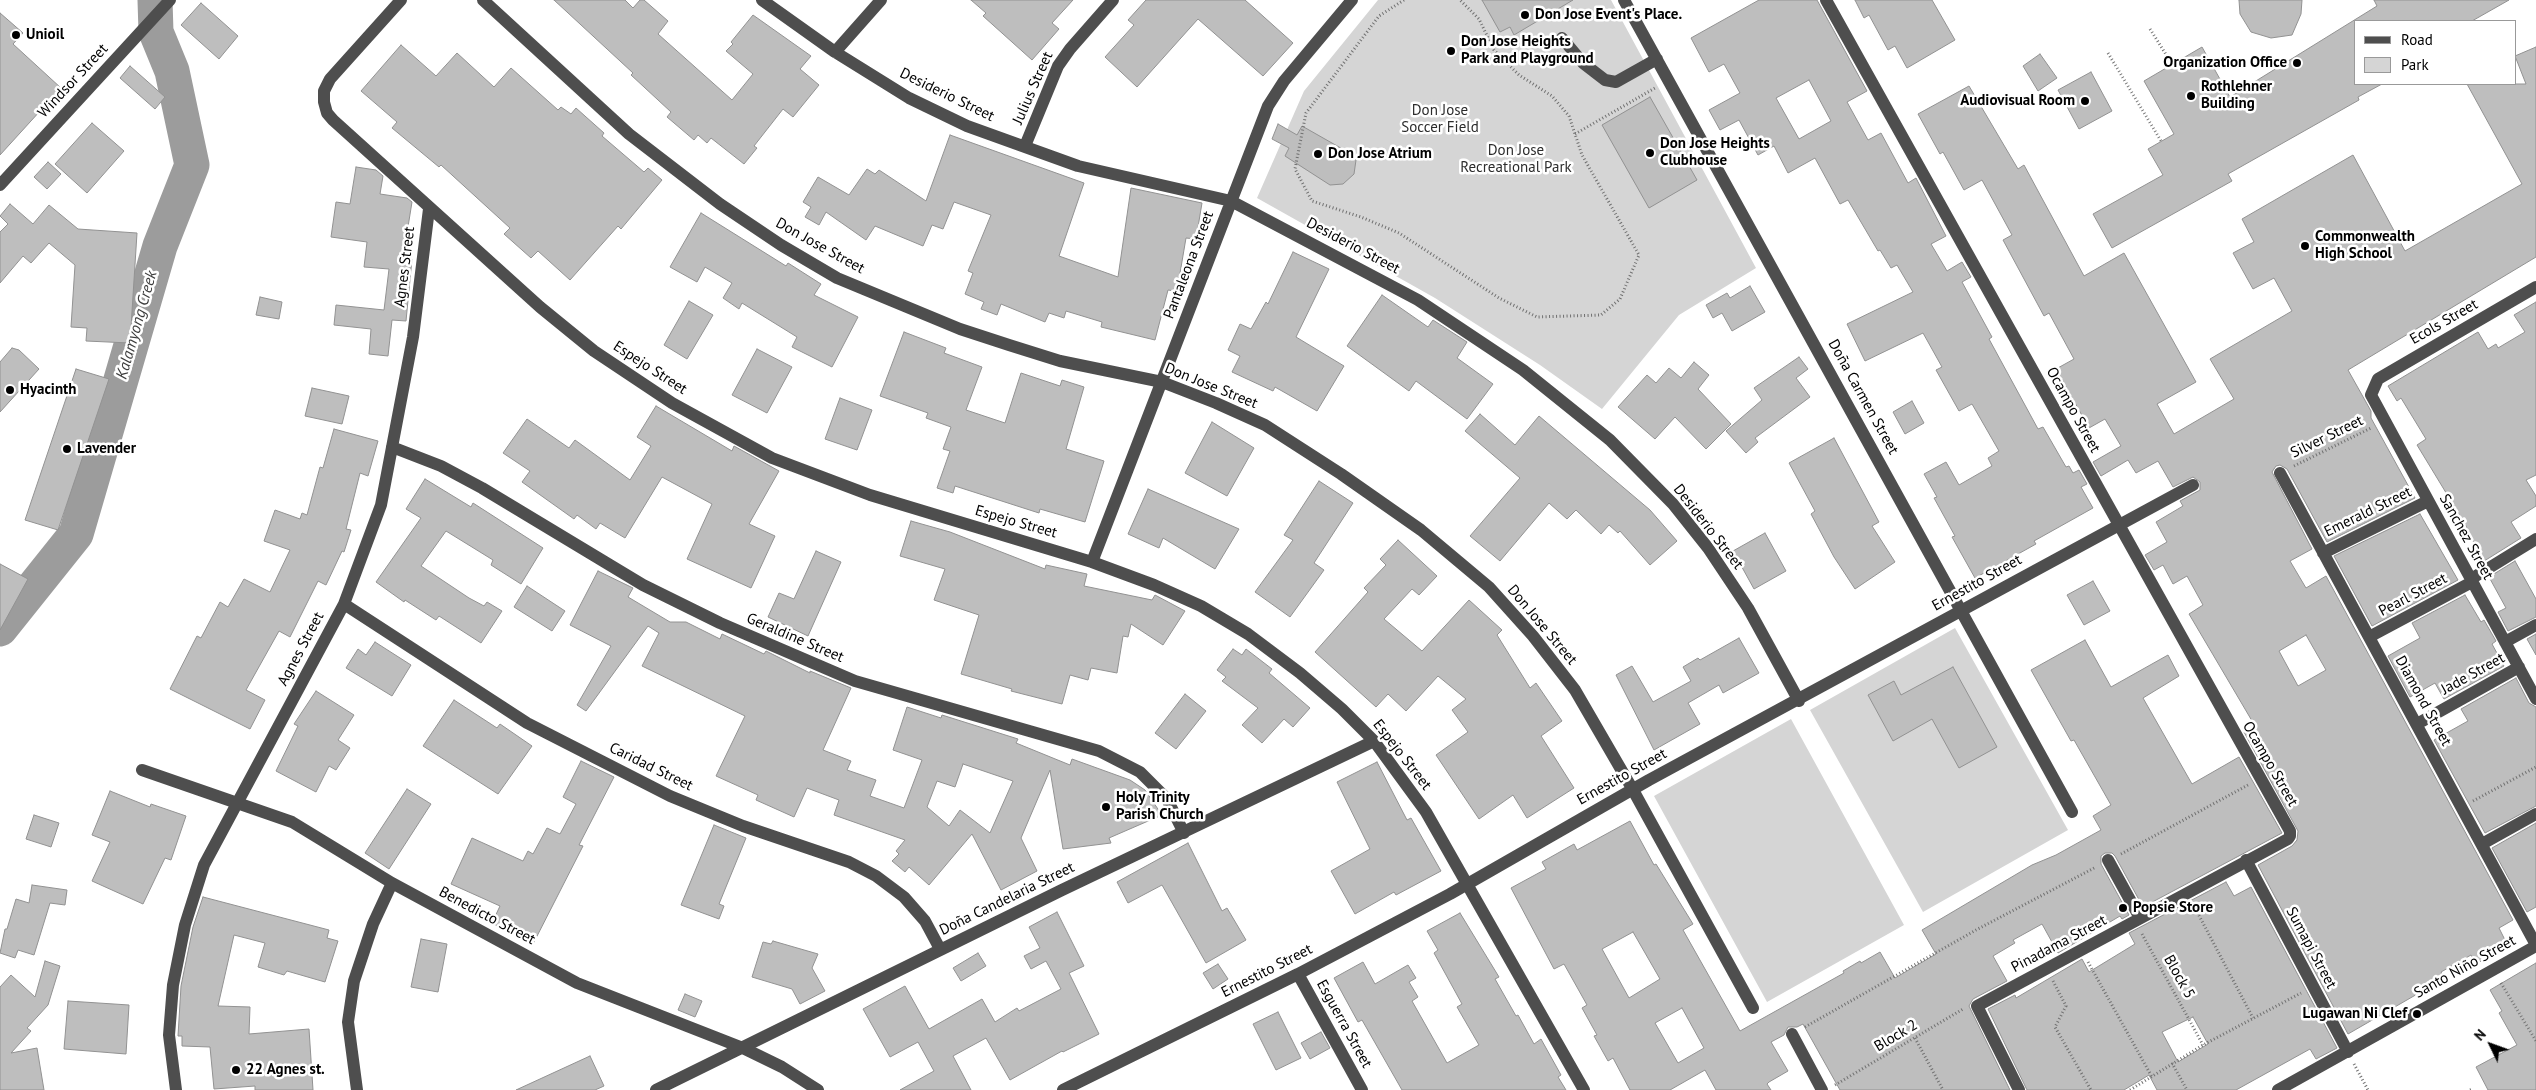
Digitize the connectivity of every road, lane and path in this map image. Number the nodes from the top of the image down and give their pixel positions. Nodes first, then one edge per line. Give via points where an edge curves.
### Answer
1 (170, 0) edge
2 (401, 0) edge
3 (482, 0) edge
4 (762, 0) edge
5 (881, 0) edge
6 (1113, 0) edge
7 (1352, 0) edge
8 (1404, 0) edge
9 (1460, 0) edge
10 (1624, 0) edge
11 (1826, 0) edge
12 (2150, 29) dead end
13 (1562, 38) dead end
14 (835, 52) junction
15 (2108, 53) dead end
16 (1657, 59) junction
17 (2172, 64) dead end
18 (1669, 80) junction
19 (1575, 134) junction
20 (2161, 141) dead end
21 (1025, 146) junction
22 (0, 185) edge
23 (1231, 201) junction
24 (429, 209) junction
25 (2536, 287) edge
26 (1162, 382) junction
27 (2372, 389) joint
28 (2385, 421) junction
29 (392, 447) junction
30 (2280, 473) joint
31 (2193, 486) dead end
32 (2428, 500) junction
33 (2118, 525) junction
34 (2536, 539) edge
35 (2323, 553) junction
36 (1092, 562) junction
37 (2472, 580) junction
38 (344, 604) junction
39 (1962, 609) junction
40 (2536, 625) edge
41 (2369, 637) junction
42 (2505, 642) junction
43 (2519, 667) junction
44 (2536, 699) edge
45 (1799, 701) junction
46 (2417, 724) junction
47 (1374, 741) junction
48 (2536, 767) edge
49 (142, 770) dead end
50 (2259, 779) junction
51 (1633, 790) junction
52 (236, 804) junction
53 (2462, 807) junction
54 (2072, 812) dead end
55 (2536, 814) edge
56 (1184, 833) junction
57 (2290, 836) joint
58 (2482, 844) junction
59 (2108, 860) junction
60 (2246, 860) junction
61 (392, 883) junction
62 (1468, 884) junction
63 (2187, 892) junction
64 (2138, 919) junction
65 (2536, 945) edge
66 (940, 949) junction
67 (2082, 950) junction
68 (2047, 969) junction
69 (2493, 970) junction
70 (1298, 974) junction
71 (2313, 986) junction
72 (1977, 1006) junction
73 (1753, 1008) dead end
74 (2253, 1018) junction
75 (1792, 1034) joint
76 (1915, 1038) junction
77 (2536, 1041) edge
78 (2203, 1045) junction
79 (742, 1048) junction
80 (2349, 1055) junction
81 (2172, 1063) junction
82 (2152, 1077) junction
83 (176, 1090) edge
84 (357, 1090) edge
85 (656, 1090) edge
86 (818, 1090) edge
87 (1063, 1090) edge
88 (1362, 1090) edge
89 (1584, 1090) edge
90 (1822, 1090) edge
91 (1826, 1090) edge
92 (1943, 1090) edge
93 (2019, 1090) edge
94 (2091, 1090) edge
95 (2130, 1090) edge
96 (2187, 1090) edge
97 (2278, 1090) edge
98 (2368, 1090) edge

1 - 22 street, Windsor Street
2 - 24 street, Espejo Street via 330,79 324,91 324,102 333,120
3 - 26 street, Don Jose Street via 629,134 720,204 837,278 960,329 1017,348 1085,367
4 - 14 street, Desiderio Street
5 - 14 street
6 - 21 street, Julius Street via 1058,66
7 - 23 street, Pantaleona Street via 1284,81 1268,106
8 - 19 path via 1379,16 1306,113 1295,168 1312,201 1399,233 1499,298 1537,317 1602,315 1620,299 1639,255 1595,180
9 - 19 path via 1479,20 1494,50 1519,75 1552,96 1569,116
10 - 16 street, Doña Carmen Street
11 - 33 street, Ocampo Street
12 - 17 path
13 - 16 street via 1583,63 1605,80 1616,82
14 - 21 street, Desiderio Street via 909,98 968,126
15 - 20 path
16 - 18 street, Doña Carmen Street
18 - 19 path
18 - 39 street, Doña Carmen Street
21 - 23 street, Desiderio Street via 1078,166
23 - 26 street, Pantaleona Street
23 - 45 street, Desiderio Street via 1418,300 1523,370 1610,440 1673,504 1708,548 1748,608
24 - 29 street, Agnes Street via 412,337
24 - 36 street, Espejo Street via 594,350 672,403 772,458 870,496
25 - 27 street, Ecols Street via 2378,379
26 - 36 street, Pantaleona Street
26 - 51 street, Don Jose Street via 1266,425 1422,530 1489,587 1533,636 1574,690
27 - 28 street, Sanchez Street via 2371,395
28 - 30 path, Silver Street
28 - 32 street, Sanchez Street
29 - 38 street, Agnes Street via 381,505
29 - 56 street, Geraldine Street via 441,466 482,488 643,585 801,658 855,681 1099,751 1140,772 1167,799
30 - 35 street, Diamond Street
31 - 33 street, Ernestito Street
32 - 35 street, Emerald Street
32 - 37 street, Sanchez Street
33 - 39 street, Ernestito Street
33 - 50 street, Ocampo Street
34 - 37 street, Pearl Street
35 - 41 street, Diamond Street
36 - 47 street, Espejo Street via 1201,606 1248,634 1328,697
37 - 41 street, Pearl Street
37 - 42 street, Sanchez Street
38 - 52 street, Agnes Street
38 - 66 street, Caridad Street via 527,723 569,745 670,796 743,826 849,862 876,876 904,897 925,921
39 - 45 street, Ernestito Street
39 - 54 street, Doña Carmen Street
40 - 42 street, Jade Street
41 - 46 street, Diamond Street
42 - 43 street, Sanchez Street
43 - 44 street, Sanchez Street
43 - 46 street, Jade Street
45 - 51 street, Ernestito Street
46 - 53 street, Diamond Street
47 - 56 street, Doña Candelaria Street
47 - 62 street, Espejo Street via 1426,812
48 - 53 path
49 - 52 street, Benedicto Street
50 - 57 street, Ocampo Street
50 - 59 path
51 - 62 street, Ernestito Street
51 - 73 street, Don Jose Street
52 - 61 street, Benedicto Street via 292,822
52 - 83 street, Agnes Street via 204,865 185,925 173,985 170,1035
53 - 58 street, Diamond Street
55 - 58 street
56 - 66 street, Doña Candelaria Street
57 - 60 street, Pinadama Street
58 - 65 street, Diamond Street
59 - 64 street
59 - 75 path
60 - 63 street, Pinadama Street
60 - 71 street, Sumapi Street
61 - 79 street, Benedicto Street via 577,983
61 - 84 street via 373,924 354,981 348,1022
62 - 70 street, Ernestito Street
62 - 89 street, Espejo Street
63 - 64 street, Pinadama Street
63 - 74 path
64 - 67 street, Pinadama Street
64 - 78 path, Block 5
65 - 69 street, Santo Niño Street
66 - 79 street, Doña Candelaria Street
67 - 68 street, Pinadama Street
67 - 82 path
68 - 72 street, Pinadama Street
68 - 94 path via 2066,1006 2055,1027
69 - 77 path
69 - 80 street, Santo Niño Street
70 - 87 street, Ernestito Street
70 - 88 street, Esguerra Street
71 - 74 path
71 - 80 street, Sumapi Street
72 - 76 path, Block 2 via 1969,1005
72 - 93 street
74 - 78 path
75 - 90 street
76 - 91 path, Block 2
76 - 92 path
78 - 81 path
79 - 85 street, Doña Candelaria Street
79 - 86 street, Benedicto Street via 782,1067
80 - 97 street, Santo Niño Street
80 - 98 path
81 - 82 path
81 - 96 path
82 - 95 path

